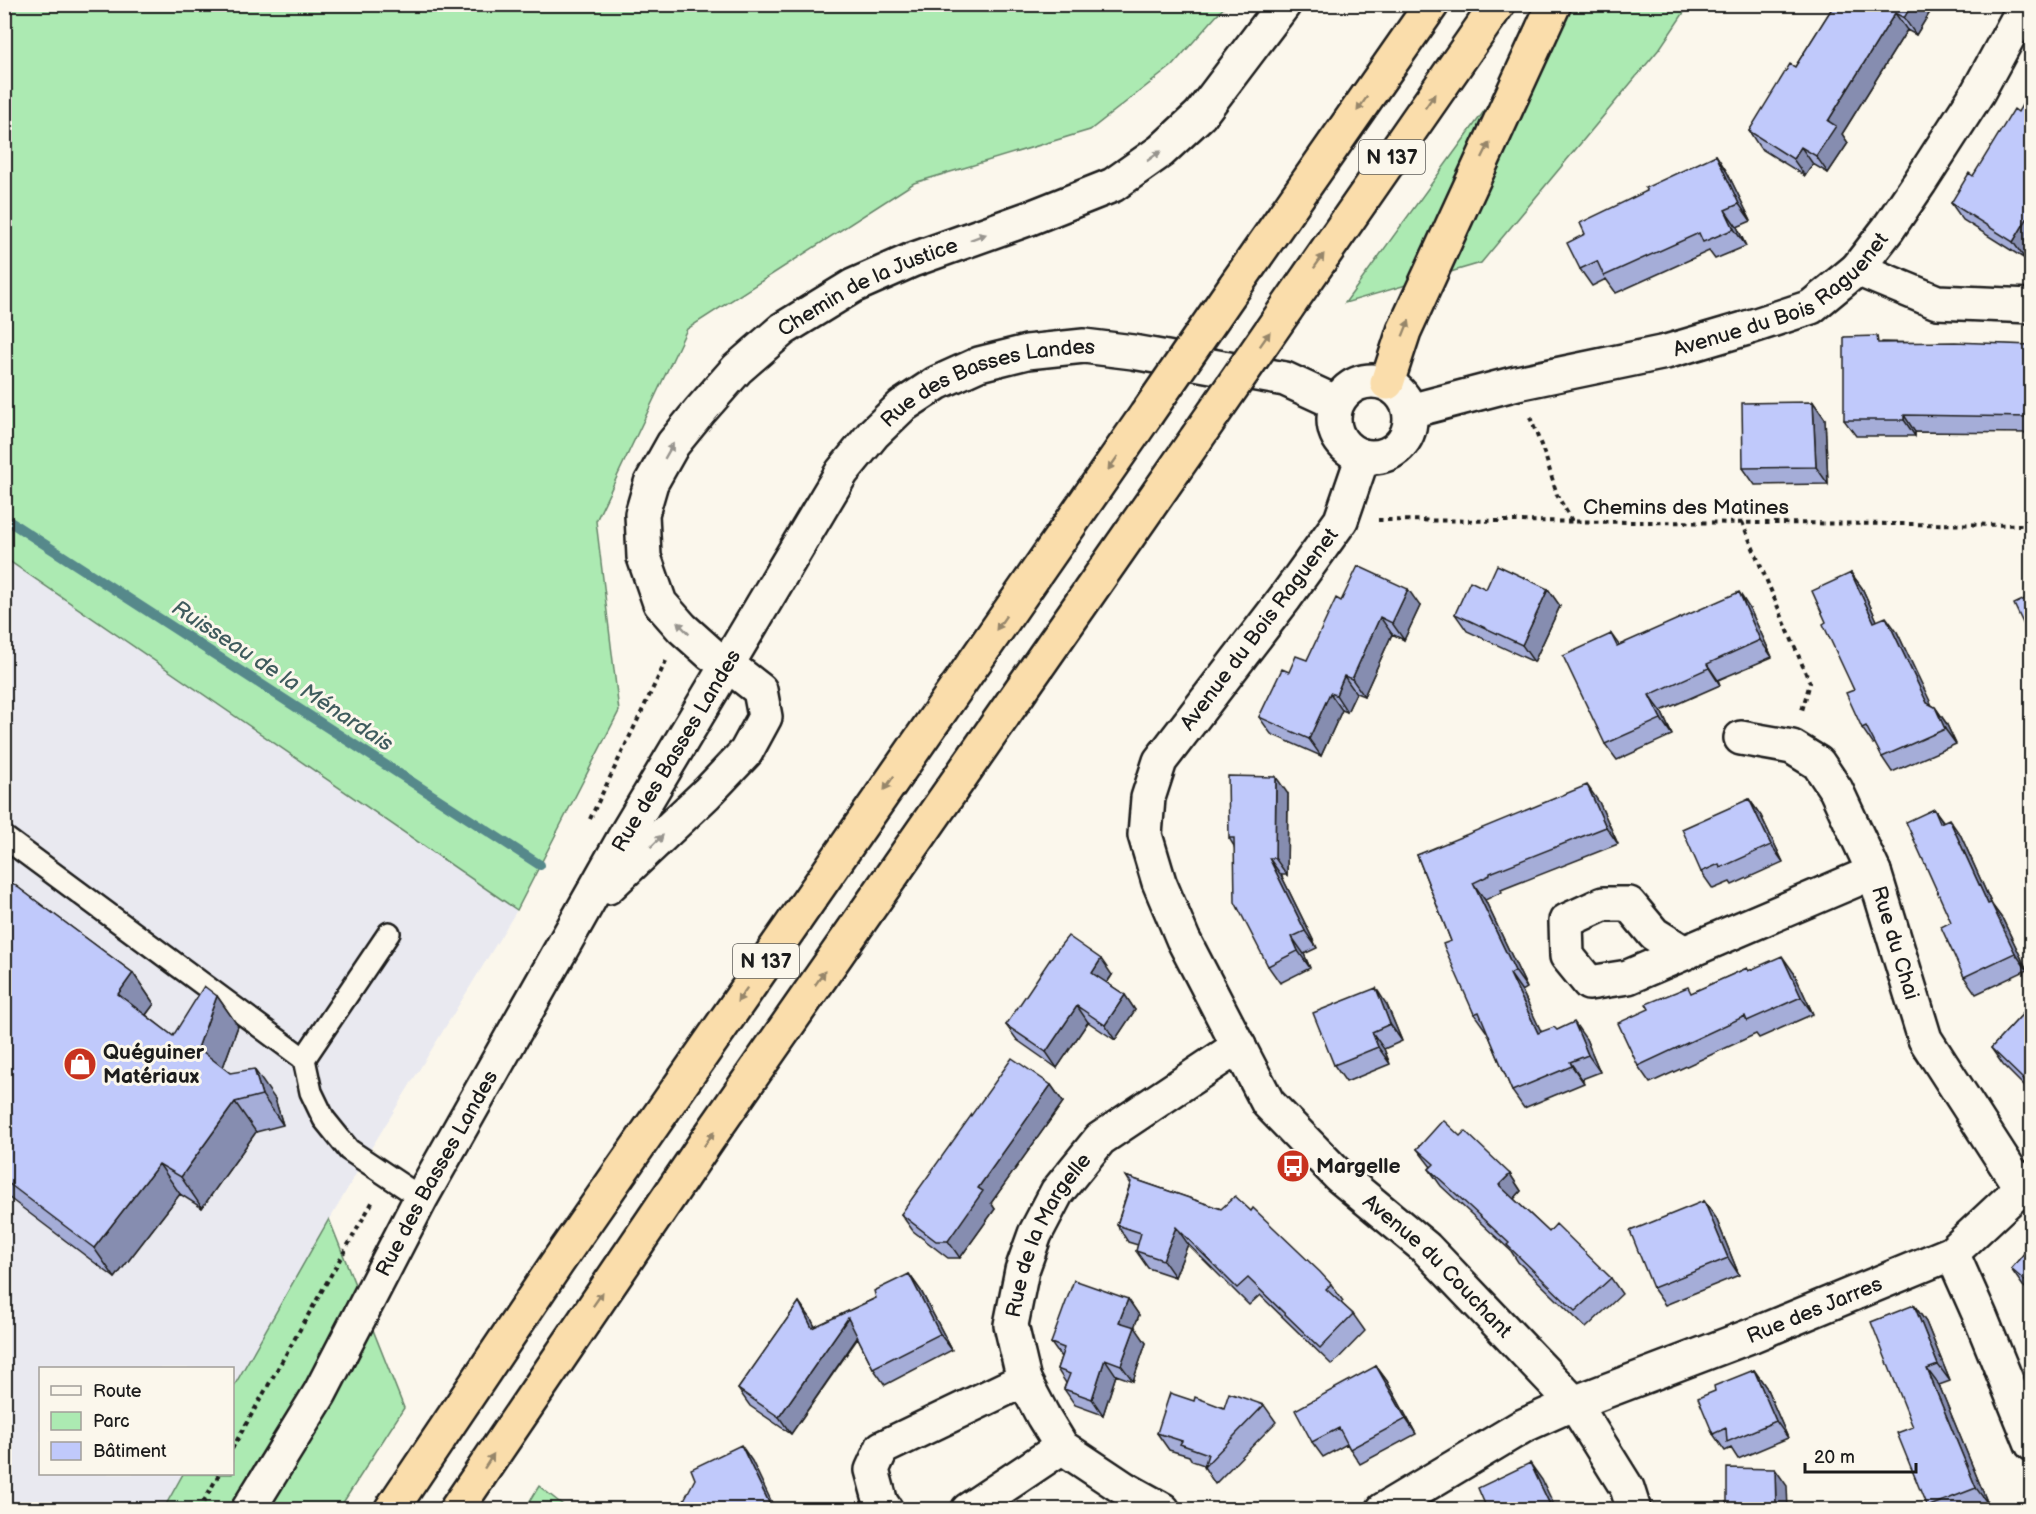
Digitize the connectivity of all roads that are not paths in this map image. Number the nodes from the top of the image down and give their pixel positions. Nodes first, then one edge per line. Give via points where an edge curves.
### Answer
1 (1284, 4) edge
2 (1432, 4) edge
3 (1497, 4) edge
4 (1554, 4) edge
5 (2026, 4) edge
6 (1857, 268) junction
7 (2031, 306) edge
8 (1387, 383) junction
9 (1337, 403) junction
10 (1410, 411) junction
11 (1363, 456) junction
12 (728, 665) junction
13 (1742, 738) dead end
14 (1148, 798) joint
15 (4, 837) edge
16 (1874, 872) junction
17 (584, 910) junction
18 (389, 933) dead end
19 (1683, 952) dead end
20 (1239, 1046) junction
21 (304, 1059) junction
22 (2026, 1183) edge
23 (421, 1198) junction
24 (1952, 1254) junction
25 (1024, 1380) junction
26 (1574, 1403) junction
27 (2031, 1444) edge
28 (1062, 1447) junction
29 (248, 1509) edge
30 (392, 1509) edge
31 (456, 1509) edge
32 (886, 1509) edge
33 (968, 1509) edge
34 (1163, 1509) edge
35 (1383, 1509) edge
36 (1634, 1509) edge

12 -> 1 street, Chemin de la Justice via 682,628 660,603 644,558 642,514 651,483 673,444 737,369 783,329 853,286 1113,185 1161,151 1200,115
2 -> 30 highway, N 137, bridge via 557,1263
31 -> 3 highway, N 137, bridge
8 -> 4 highway via 1404,331
5 - 6 street, Avenue du Bois Raguenet via 1978,92 1920,182
6 - 7 street via 1937,302
6 - 10 street, Avenue du Bois Raguenet via 1810,306 1744,329 1666,352 1517,383
8 - 9 street via 1376,380 1352,385
8 - 10 street via 1398,390
9 - 11 street via 1333,416 1340,441
9 - 12 street, Rue des Basses Landes via 1286,379 1114,349 1084,346 1027,352 979,364 902,406 874,433 842,472
10 - 11 street via 1406,436 1398,447 1382,456
11 - 14 street, Avenue du Bois Raguenet via 1341,520 1160,761
12 - 17 street, Rue des Basses Landes
17 -> 12 street, Chemin de la Justice via 746,752 765,717 760,690
13 - 16 street, Rue du Chai via 1792,747 1818,763 1836,790
14 - 20 street, Avenue du Couchant via 1145,835 1159,882 1183,939
15 - 21 lane
16 - 19 street
16 - 22 street, Rue du Chai via 1925,1039
17 - 23 street, Rue des Basses Landes
18 - 21 lane
20 - 25 street, Rue de la Margelle via 1100,1138 1057,1192 1022,1270 1011,1325
20 - 26 street, Avenue du Couchant via 1268,1103 1339,1176 1426,1248
21 - 23 lane via 311,1092 324,1119 349,1150
22 - 24 street, Rue des Jarres
23 - 29 street, Rue des Basses Landes via 320,1393
24 - 26 street, Rue des Jarres
24 - 27 street
25 - 28 street, Rue de la Margelle
25 - 32 street via 882,1449 872,1470
26 - 35 street via 1523,1426
26 - 36 street, Avenue du Couchant via 1627,1488
28 - 33 street
28 - 34 street, Rue de la Margelle

